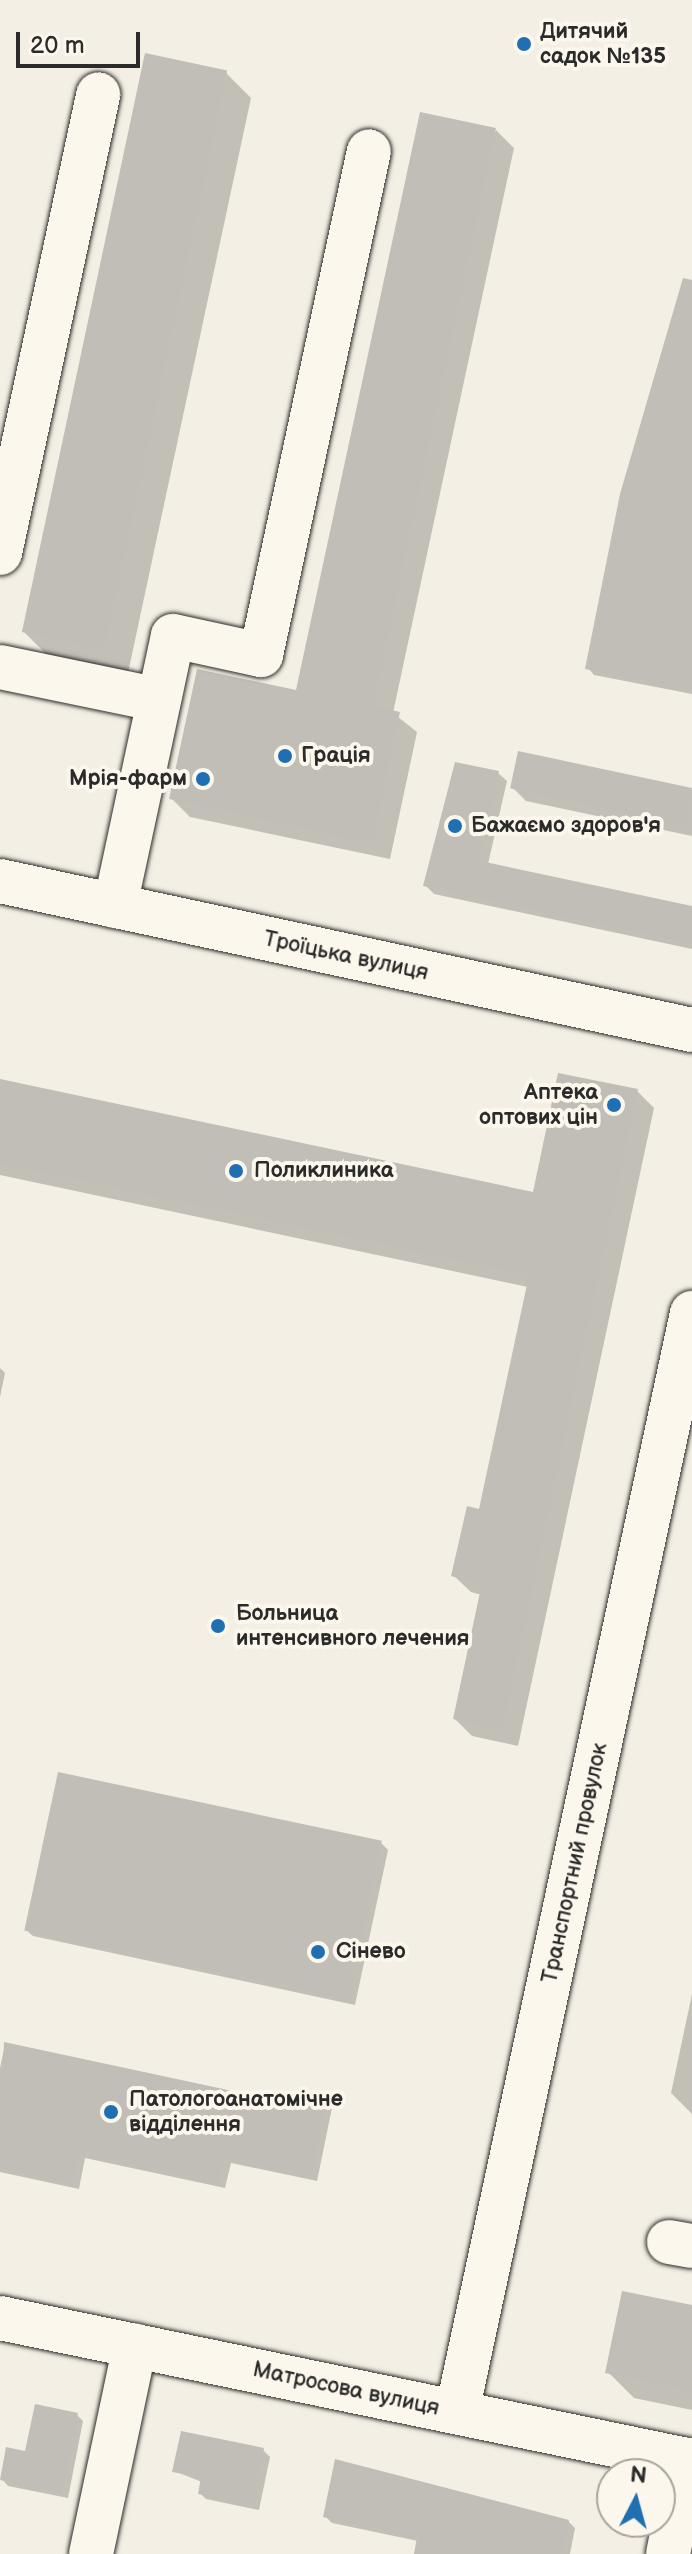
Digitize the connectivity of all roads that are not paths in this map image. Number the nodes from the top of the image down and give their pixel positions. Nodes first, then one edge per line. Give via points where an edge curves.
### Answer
1 (98, 94) dead end
2 (369, 151) dead end
3 (0, 553) edge
4 (0, 667) edge
5 (159, 700) junction
6 (0, 881) edge
7 (115, 906) junction
8 (692, 1030) edge
9 (692, 1313) edge
10 (0, 2318) edge
11 (135, 2346) junction
12 (457, 2412) junction
13 (690, 2461) edge
14 (91, 2554) edge
15 (668, 2554) edge

1 - 3 street
2 - 5 street via 261,655 173,636
4 - 5 street
5 - 7 street
6 - 7 street, Троїцька вулиця
7 - 8 street, Троїцька вулиця
9 - 12 street, Транспортний провулок
10 - 11 street, Матросова вулиця
11 - 12 street, Матросова вулиця
11 - 14 street
12 - 13 street, Матросова вулиця
13 - 15 street

